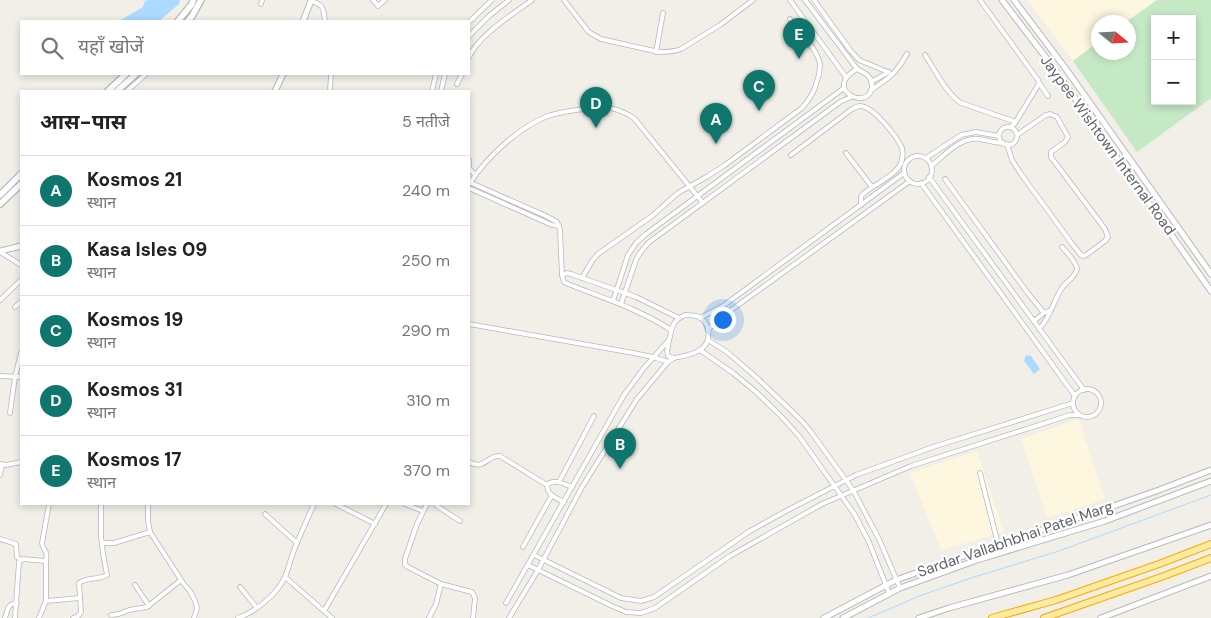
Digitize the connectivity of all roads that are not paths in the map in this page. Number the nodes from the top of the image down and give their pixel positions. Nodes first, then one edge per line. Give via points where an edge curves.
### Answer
1 (193, 0) edge
2 (201, 0) edge
3 (373, 0) edge
4 (385, 0) edge
5 (492, 0) edge
6 (510, 0) edge
7 (532, 0) edge
8 (564, 0) edge
9 (753, 0) edge
10 (790, 0) edge
11 (806, 0) edge
12 (814, 0) edge
13 (980, 0) edge
14 (1002, 0) edge
15 (1014, 0) edge
16 (311, 1) edge
17 (663, 13) dead end
18 (790, 19) dead end
19 (179, 20) edge
20 (189, 20) edge
21 (303, 20) edge
22 (325, 20) edge
23 (470, 21) edge
24 (470, 32) edge
25 (823, 46) junction
26 (656, 52) junction
27 (815, 52) junction
28 (470, 54) edge
29 (907, 54) dead end
30 (925, 55) dead end
31 (857, 70) junction
32 (888, 72) junction
33 (893, 73) junction
34 (125, 75) edge
35 (135, 75) edge
36 (145, 75) edge
37 (283, 75) edge
38 (331, 75) edge
39 (436, 75) edge
40 (445, 75) edge
41 (462, 75) edge
42 (846, 78) junction
43 (871, 82) junction
44 (1039, 83) junction
45 (457, 84) dead end
46 (844, 88) junction
47 (109, 90) edge
48 (119, 90) edge
49 (129, 90) edge
50 (275, 90) edge
51 (330, 90) edge
52 (432, 90) edge
53 (441, 90) edge
54 (871, 90) junction
55 (1048, 96) dead end
56 (851, 97) junction
57 (1015, 123) junction
58 (1011, 128) junction
59 (1017, 135) junction
60 (999, 136) junction
61 (1005, 144) junction
62 (846, 153) dead end
63 (791, 155) dead end
64 (926, 158) junction
65 (931, 166) junction
66 (470, 169) edge
67 (904, 173) junction
68 (20, 175) edge
69 (475, 175) junction
70 (929, 177) junction
71 (945, 179) dead end
72 (470, 181) edge
73 (910, 181) junction
74 (470, 182) edge
75 (699, 182) junction
76 (921, 183) junction
77 (20, 185) edge
78 (690, 186) junction
79 (872, 187) junction
80 (470, 188) edge
81 (705, 190) junction
82 (0, 195) edge
83 (698, 196) junction
84 (703, 203) junction
85 (0, 204) edge
86 (861, 205) junction
87 (559, 226) junction
88 (20, 246) edge
89 (1062, 246) dead end
90 (0, 251) edge
91 (20, 264) edge
92 (1211, 274) edge
93 (562, 275) junction
94 (582, 278) junction
95 (20, 281) edge
96 (616, 290) junction
97 (1211, 291) edge
98 (624, 293) junction
99 (0, 300) edge
100 (613, 301) junction
101 (20, 303) edge
102 (621, 304) junction
103 (15, 307) dead end
104 (1051, 310) junction
105 (1044, 313) junction
106 (678, 318) junction
107 (700, 318) junction
108 (1034, 321) junction
109 (470, 324) edge
110 (1039, 329) junction
111 (670, 330) junction
112 (708, 330) junction
113 (669, 340) junction
114 (708, 340) junction
115 (700, 350) junction
116 (20, 357) edge
117 (654, 357) junction
118 (674, 358) junction
119 (668, 362) junction
120 (0, 376) edge
121 (15, 377) junction
122 (20, 377) edge
123 (1084, 390) junction
124 (1075, 396) junction
125 (1073, 403) junction
126 (10, 413) dead end
127 (1079, 415) junction
128 (594, 416) dead end
129 (20, 462) edge
130 (470, 463) edge
131 (1, 465) edge
132 (1211, 470) edge
133 (980, 473) dead end
134 (0, 474) edge
135 (846, 480) junction
136 (1211, 481) edge
137 (559, 482) junction
138 (547, 485) junction
139 (835, 486) junction
140 (572, 487) junction
141 (853, 490) junction
142 (552, 495) junction
143 (841, 495) junction
144 (564, 502) junction
145 (49, 505) edge
146 (101, 505) edge
147 (148, 505) edge
148 (314, 505) edge
149 (338, 505) edge
150 (385, 505) edge
151 (408, 505) edge
152 (426, 505) edge
153 (438, 505) edge
154 (423, 511) junction
155 (265, 514) dead end
156 (460, 521) dead end
157 (375, 524) junction
158 (1211, 525) edge
159 (758, 527) junction
160 (150, 532) junction
161 (762, 538) junction
162 (0, 539) edge
163 (102, 543) junction
164 (297, 543) junction
165 (998, 544) junction
166 (1211, 544) edge
167 (523, 547) dead end
168 (534, 555) junction
169 (1211, 558) edge
170 (20, 560) junction
171 (543, 560) junction
172 (46, 561) junction
173 (528, 565) junction
174 (538, 570) junction
175 (1211, 576) edge
176 (285, 578) junction
177 (181, 580) junction
178 (896, 580) junction
179 (134, 584) dead end
180 (441, 584) junction
181 (886, 585) junction
182 (240, 587) dead end
183 (900, 588) junction
184 (889, 593) junction
185 (80, 598) junction
186 (46, 600) junction
187 (17, 603) junction
188 (506, 603) dead end
189 (149, 606) junction
190 (257, 608) junction
191 (324, 611) junction
192 (250, 612) junction
193 (111, 615) dead end
194 (5, 618) edge
195 (15, 618) edge
196 (39, 618) edge
197 (72, 618) edge
198 (194, 618) edge
199 (238, 618) edge
200 (253, 618) edge
201 (332, 618) edge
202 (429, 618) edge
203 (473, 618) edge
204 (509, 618) edge
205 (824, 618) edge
206 (843, 618) edge
207 (919, 618) edge
208 (992, 618) edge
209 (1044, 618) edge
210 (1101, 618) edge

1 - 19 main road
2 - 20 main road
3 - 4 street via 378,6
5 - 23 street
6 - 24 street
7 - 28 street via 482,39
8 - 26 street via 592,34
9 - 26 street via 681,49
10 - 25 street
11 - 31 street
12 - 32 street via 859,60
13 - 44 street
14 - 97 street, Jaypee Wishtown Internal Road
15 - 92 street, Jaypee Wishtown Internal Road
16 - 21 street
16 - 22 street via 323,8
17 - 26 street
18 - 27 street
25 - 27 street
25 - 42 street
27 - 75 street via 820,66 819,76 813,93 802,108
29 - 33 street
30 - 57 street via 950,94 961,103
31 - 42 street
31 - 43 street via 865,73
32 - 33 street
32 - 43 street
33 - 54 street
34 - 47 main road
35 - 48 main road
36 - 49 street
37 - 50 street
38 - 51 street
39 - 52 street
40 - 53 street
41 - 45 street
42 - 46 street
43 - 54 street
44 - 55 street
44 - 57 street
46 - 56 street
46 - 81 street
54 - 56 street via 861,98
56 - 84 street
57 - 58 street
58 - 59 street
58 - 60 street via 1003,128
59 - 61 street via 1013,143
59 - 61 street via 1046,115 1057,117 1068,137 1051,157 1108,237 1086,256 1081,255 1021,174
60 - 61 street
60 - 64 street via 970,132
61 - 65 street via 981,139 966,140
62 - 79 street
63 - 79 street via 852,109 860,106 869,109 882,119 903,154 896,170
64 - 65 street
64 - 67 street via 910,158
65 - 70 street
66 - 69 street
67 - 73 street
67 - 86 street
68 - 82 main road
69 - 72 street
69 - 78 street via 499,149 535,122 561,112 599,107 624,112 634,118
70 - 76 street
70 - 108 street
71 - 105 street
73 - 76 street
73 - 112 street
74 - 87 street via 546,216
75 - 78 street
75 - 81 street
76 - 124 street
77 - 85 main road
78 - 83 street
78 - 94 street via 595,257
79 - 86 street via 862,195
80 - 87 street
81 - 83 street
83 - 84 street
83 - 96 street via 636,243 628,255
84 - 98 street via 648,243 636,260
86 - 107 street via 723,306
87 - 93 street
88 - 90 street
89 - 104 street via 1077,269
90 - 91 street
93 - 94 street via 567,273
93 - 100 street via 564,282
94 - 96 street
95 - 99 street
96 - 98 street
96 - 100 street
98 - 102 street
98 - 106 street
100 - 102 street
101 - 103 street
102 - 111 street
104 - 105 street
104 - 110 street
105 - 108 street
106 - 107 street via 686,315
106 - 111 street
107 - 112 street
108 - 110 street
109 - 117 street
110 - 123 street
111 - 113 street
112 - 114 street
113 - 117 street
113 - 118 street via 667,355
114 - 115 street
114 - 135 street via 739,362 801,420
115 - 118 street
115 - 139 street via 733,373 779,414
116 - 121 street
117 - 119 street
117 - 140 street via 624,395
118 - 119 street
119 - 171 street via 637,398 582,487
120 - 121 street
121 - 122 street
121 - 126 street
123 - 124 street
123 - 127 street via 1094,391 1100,405 1095,414
124 - 125 street
125 - 127 street
125 - 135 street via 933,447
127 - 141 street via 1070,415 911,466
128 - 137 street
129 - 131 street
130 - 138 street via 480,466 492,457 500,456
131 - 134 street
132 - 165 street, Sardar Vallabhbhai Patel Marg
133 - 165 street
135 - 139 street
135 - 141 street
136 - 183 street, Sardar Vallabhbhai Patel Marg via 1105,521 977,560
137 - 138 street
137 - 140 street
138 - 142 street
139 - 143 street
139 - 159 street
140 - 144 street
141 - 143 street
141 - 178 street
142 - 144 street
142 - 167 street
143 - 161 street
143 - 181 street via 869,542
144 - 168 street
145 - 172 street via 42,543 47,553
146 - 163 street
147 - 160 street
148 - 164 street
149 - 157 street
150 - 157 street
151 - 154 street
152 - 154 street
153 - 156 street
154 - 180 street via 404,562
155 - 164 street
157 - 191 street
158 - 207 street via 1068,575
159 - 161 street
159 - 171 street via 654,597 641,601 621,598
160 - 163 street via 114,543
160 - 177 street
161 - 174 street via 655,608 641,613 626,612
162 - 170 street via 16,544
163 - 185 street via 107,575 80,581
164 - 176 street
165 - 178 street, Sardar Vallabhbhai Patel Marg
166 - 208 highway via 1056,600
168 - 171 street
168 - 173 street
169 - 209 highway
170 - 172 street
170 - 187 street
171 - 174 street
172 - 186 street
173 - 174 street
173 - 188 street
174 - 204 street
175 - 210 street
176 - 190 street
176 - 191 street
177 - 189 street
177 - 198 street via 197,606
178 - 181 street, Sardar Vallabhbhai Patel Marg
178 - 183 street
179 - 189 street
180 - 202 street
180 - 203 street via 472,592
181 - 184 street
181 - 205 street, Sardar Vallabhbhai Patel Marg
182 - 190 street
183 - 184 street, Sardar Vallabhbhai Patel Marg
184 - 206 street, Sardar Vallabhbhai Patel Marg
185 - 186 street
185 - 197 street via 80,614
186 - 196 street
187 - 194 street via 9,605
187 - 195 street
189 - 193 street
190 - 192 street
191 - 201 street
192 - 199 street
192 - 200 street

